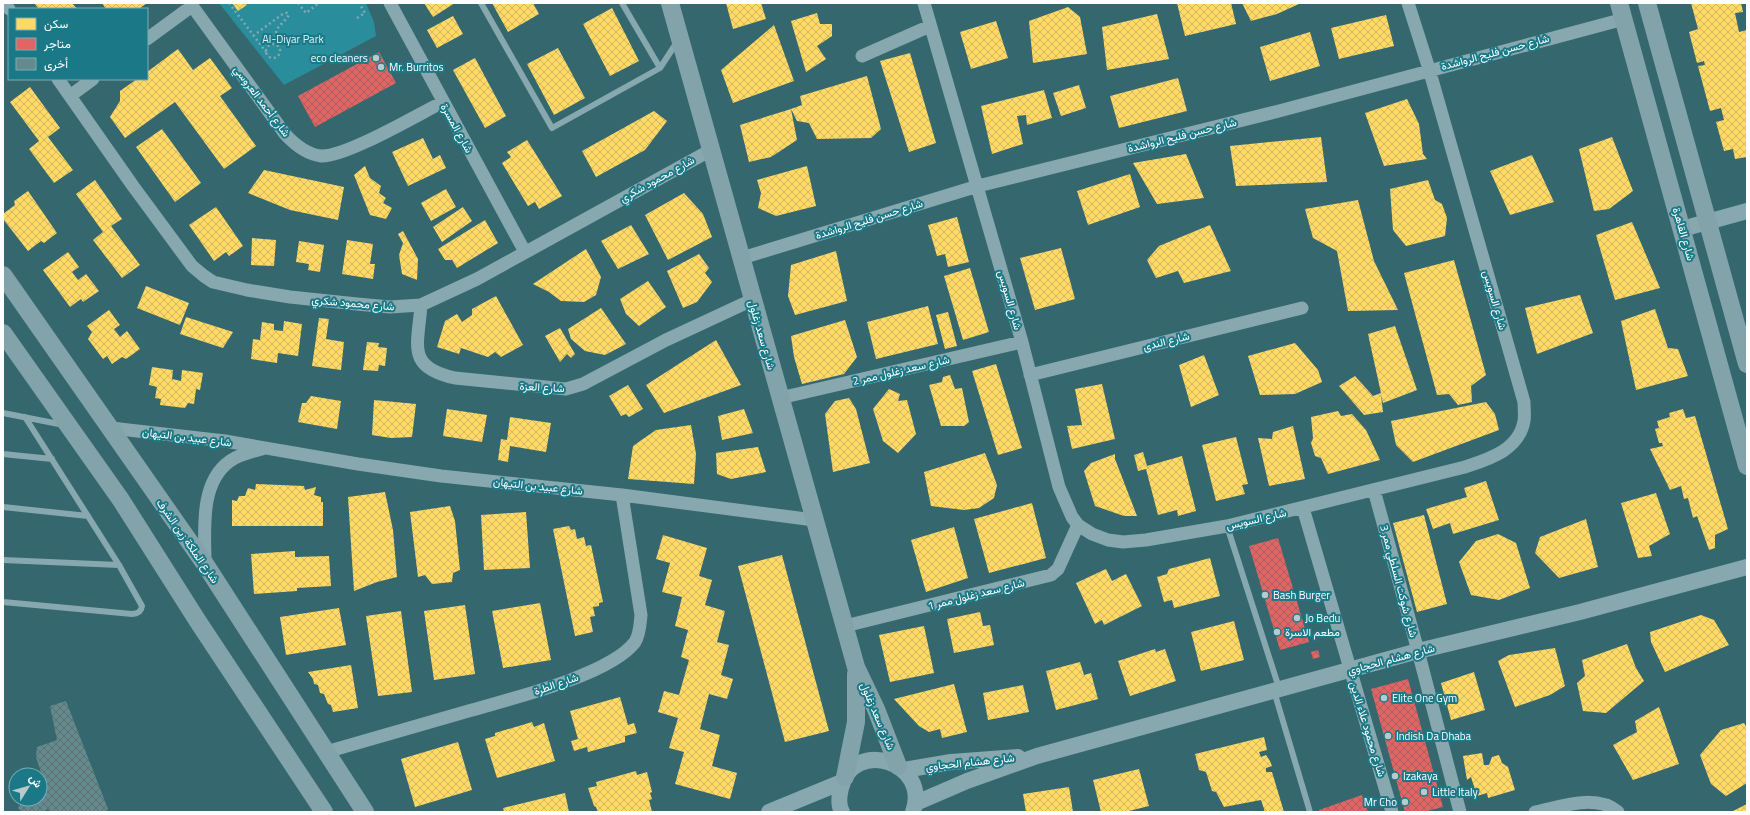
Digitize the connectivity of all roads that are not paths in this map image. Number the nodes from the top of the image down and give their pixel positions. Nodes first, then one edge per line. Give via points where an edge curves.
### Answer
1 (390, 3) edge
2 (481, 3) edge
3 (622, 3) edge
4 (670, 3) edge
5 (924, 3) edge
6 (1408, 3) edge
7 (1647, 3) edge
8 (191, 5) edge
9 (1622, 11) edge
10 (930, 26) junction
11 (680, 37) junction
12 (148, 39) edge
13 (862, 56) dead end
14 (660, 68) junction
15 (1429, 70) junction
16 (59, 80) edge
17 (92, 80) edge
18 (70, 96) junction
19 (443, 102) junction
20 (711, 150) junction
21 (978, 186) junction
22 (1747, 211) edge
23 (1707, 222) junction
24 (1682, 229) junction
25 (526, 252) junction
26 (742, 258) junction
27 (3, 275) edge
28 (752, 300) junction
29 (422, 306) junction
30 (1302, 308) dead end
31 (3, 333) edge
32 (1022, 342) junction
33 (1747, 364) edge
34 (1030, 375) junction
35 (780, 398) junction
36 (3, 413) edge
37 (25, 417) junction
38 (69, 426) junction
39 (111, 428) junction
40 (263, 448) junction
41 (3, 454) edge
42 (52, 459) junction
43 (1747, 466) edge
44 (1374, 490) junction
45 (622, 495) junction
46 (3, 507) edge
47 (1303, 508) junction
48 (88, 516) junction
49 (814, 520) junction
50 (1078, 525) junction
51 (1227, 526) junction
52 (3, 560) edge
53 (205, 564) junction
54 (119, 566) junction
55 (1747, 567) edge
56 (3, 602) edge
57 (844, 626) junction
58 (1418, 650) junction
59 (856, 667) junction
60 (1350, 670) junction
61 (1276, 689) junction
62 (326, 752) junction
63 (1037, 756) junction
64 (901, 768) junction
65 (844, 779) junction
66 (316, 805) edge
67 (914, 807) edge
68 (366, 812) edge
69 (769, 812) edge
70 (842, 812) edge
71 (1310, 812) edge
72 (1392, 812) edge
73 (1460, 812) edge
74 (1535, 812) edge
75 (1618, 812) edge

1 - 19 street, شارع المسرة
2 - 14 lane via 552,128
3 - 14 lane
4 - 11 main road, شارع سعد زغلول
5 - 10 street, شارع السويس
6 - 15 street, شارع السويس
7 - 23 main road
8 - 12 street
8 - 19 street, شارع أحمد العروسي via 285,134 303,150 322,156 345,151
9 - 15 street, شارع حسن فليح الرواشدة
9 - 24 main road, شارع القاهرة
10 - 13 street
10 - 21 street, شارع السويس
11 - 14 lane
11 - 20 main road, شارع سعد زغلول
15 - 21 street, شارع حسن فليح الرواشدة via 1279,111
15 - 44 street, شارع السويس via 1524,402 1524,420 1514,442 1488,460
16 - 18 street, شارع محمود شكري
17 - 18 street
18 - 29 street, شارع محمود شكري via 177,247 204,276 227,287 290,297 390,307
19 - 25 street, شارع المسرة
20 - 25 street, شارع محمود شكري
20 - 26 main road, شارع سعد زغلول
21 - 26 street, شارع حسن فليح الرواشدة
21 - 32 street, شارع السويس
22 - 23 street
23 - 24 street
23 - 33 main road
24 - 43 main road, شارع القاهرة
25 - 29 street, شارع محمود شكري
26 - 28 main road, شارع سعد زغلول
27 - 39 main road, شارع الملكة زين الشرف
28 - 29 street, شارع العزة via 666,340 583,384 566,389 455,378 431,370 417,354
28 - 35 main road, شارع سعد زغلول
30 - 34 street, شارع الندى
31 - 38 main road
32 - 34 street, شارع السويس
32 - 35 street, شارع سعد زغلول ممر 2
34 - 50 street, شارع السويس via 1059,487
35 - 49 main road, شارع سعد زغلول
36 - 37 lane
37 - 38 lane
37 - 42 lane
38 - 66 main road via 121,500
39 - 40 street, شارع عبيد بن التيهان via 191,436
39 - 53 main road, شارع الملكة زين الشرف
40 - 45 street, شارع عبيد بن التيهان via 441,476
40 - 53 street, شارع عبيد بن التيهان via 230,461 213,482 204,526
41 - 42 lane
42 - 48 lane
44 - 47 street, شارع السويس
44 - 58 street, شارع شوكت السلطي ممر 3
45 - 49 street, شارع عبيد بن التيهان
45 - 62 street, شارع الطرة via 641,615 636,641 628,649 595,669 545,688
46 - 48 lane
47 - 51 street, شارع السويس
47 - 60 street, شارع محمود علاء الدين
48 - 54 lane
49 - 57 main road, شارع سعد زغلول
50 - 51 street, شارع السويس via 1092,534 1123,542
50 - 57 street, شارع سعد زغلول ممر 1 via 1058,569 1052,575
51 - 61 lane
52 - 54 lane
53 - 62 main road, شارع الملكة زين الشرف
54 - 56 lane via 142,606 137,614
55 - 58 street, شارع هشام الحجاوي via 1580,612
57 - 59 main road, شارع سعد زغلول
58 - 60 street, شارع هشام الحجاوي
58 - 73 street, شارع شوكت السلطي ممر 3
59 - 64 main road, شارع سعد زغلول
59 - 65 main road, شارع سعد زغلول via 856,722
60 - 61 street, شارع هشام الحجاوي
60 - 72 street, شارع محمود علاء الدين
61 - 63 street, شارع هشام الحجاوي
61 - 71 lane
62 - 68 main road, شارع الملكة زين الشرف
63 - 64 street, شارع هشام الحجاوي
63 - 67 street, شارع هشام الحجاوي
64 - 65 street via 887,761 875,759 853,768
64 - 67 street via 911,780 915,791
65 - 69 street
65 - 70 street via 839,795
74 - 75 street via 1582,802 1602,804

